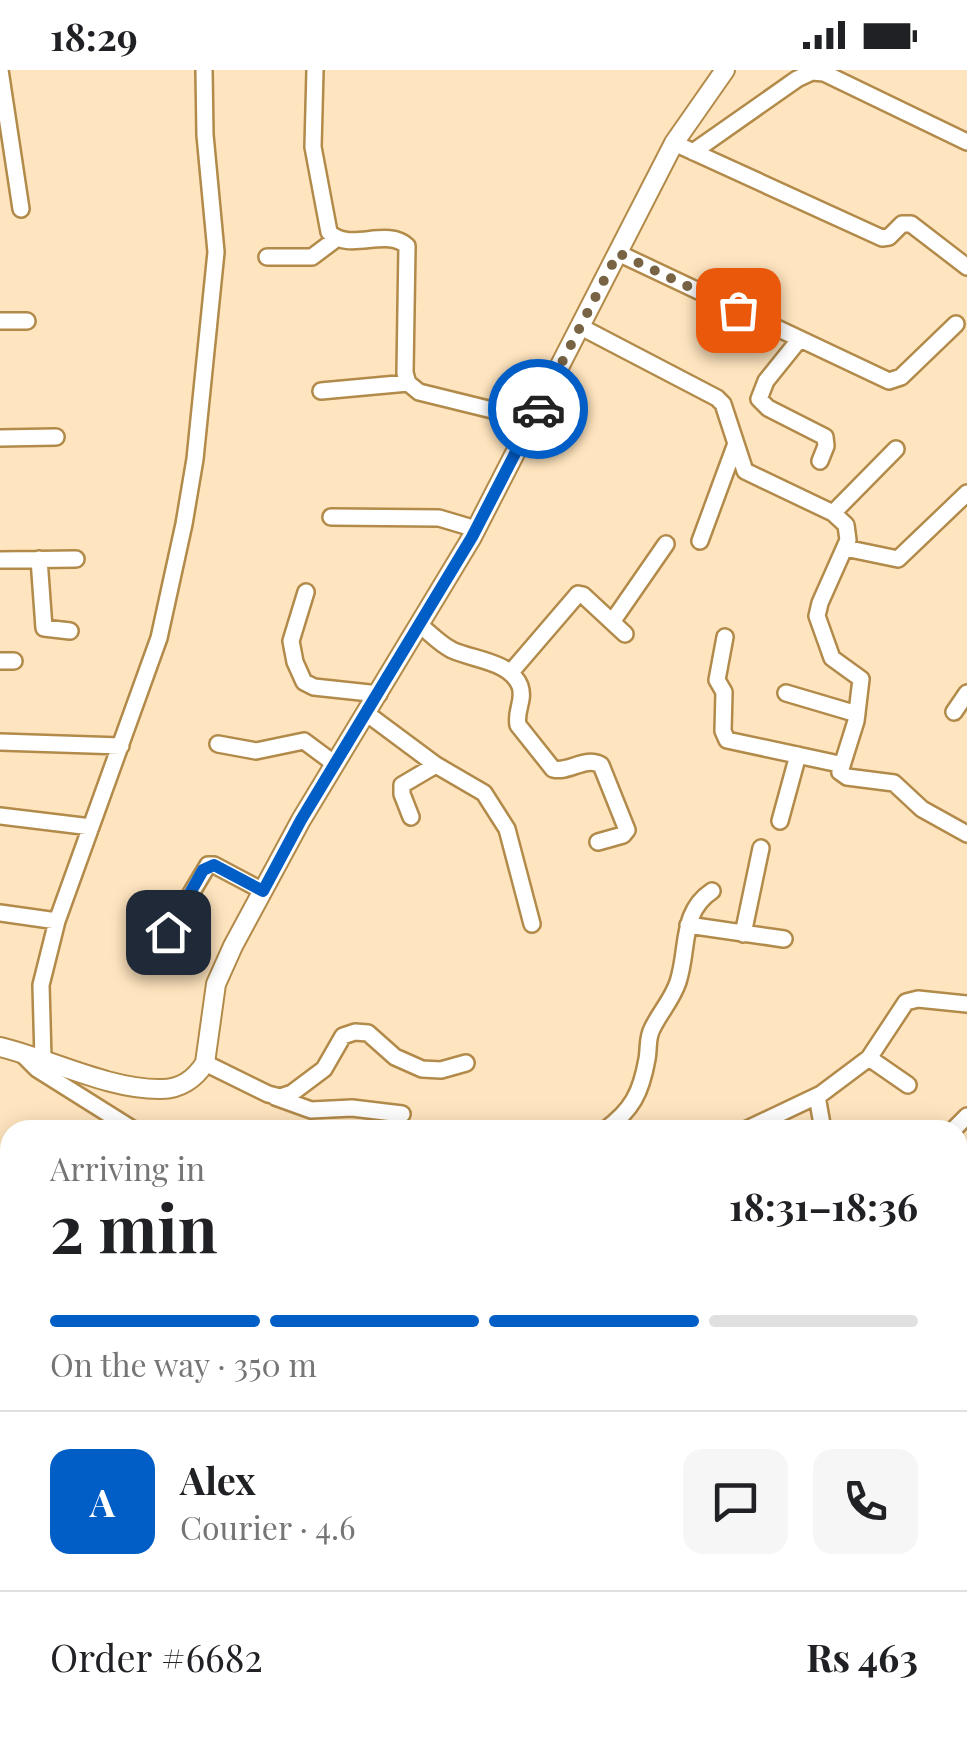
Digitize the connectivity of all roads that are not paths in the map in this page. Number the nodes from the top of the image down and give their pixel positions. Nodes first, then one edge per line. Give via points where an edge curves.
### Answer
1 (0, 70) edge
2 (204, 70) edge
3 (315, 70) edge
4 (724, 70) edge
5 (967, 142) edge
6 (674, 143) junction
7 (693, 152) junction
8 (22, 209) dead end
9 (336, 239) junction
10 (618, 253) junction
11 (267, 257) dead end
12 (967, 266) edge
13 (0, 321) edge
14 (28, 321) dead end
15 (956, 324) dead end
16 (581, 326) junction
17 (799, 340) junction
18 (408, 383) junction
19 (321, 391) dead end
20 (533, 420) junction
21 (0, 438) edge
22 (56, 438) dead end
23 (735, 446) junction
24 (896, 449) dead end
25 (820, 461) dead end
26 (967, 493) edge
27 (834, 513) junction
28 (331, 517) dead end
29 (476, 529) junction
30 (700, 542) dead end
31 (666, 544) dead end
32 (844, 548) junction
33 (40, 559) junction
34 (76, 559) dead end
35 (0, 560) edge
36 (306, 592) dead end
37 (612, 622) junction
38 (421, 626) junction
39 (70, 631) dead end
40 (625, 634) dead end
41 (725, 637) dead end
42 (511, 672) junction
43 (786, 693) dead end
44 (378, 694) junction
45 (967, 694) edge
46 (954, 712) dead end
47 (366, 714) junction
48 (857, 714) junction
49 (0, 742) edge
50 (218, 744) dead end
51 (121, 746) junction
52 (798, 755) junction
53 (334, 764) junction
54 (436, 764) junction
55 (840, 764) junction
56 (0, 816) edge
57 (411, 816) dead end
58 (780, 821) dead end
59 (91, 827) junction
60 (967, 834) edge
61 (598, 842) dead end
62 (761, 848) dead end
63 (712, 890) dead end
64 (263, 891) junction
65 (0, 913) edge
66 (57, 921) junction
67 (532, 924) dead end
68 (688, 925) junction
69 (168, 932) dead end
70 (743, 934) junction
71 (784, 939) dead end
72 (967, 1004) edge
73 (0, 1047) edge
74 (20, 1052) junction
75 (869, 1058) junction
76 (44, 1059) junction
77 (204, 1063) junction
78 (466, 1063) dead end
79 (908, 1085) dead end
80 (274, 1096) junction
81 (817, 1096) junction
82 (402, 1114) dead end
83 (118, 1120) edge
84 (618, 1120) edge
85 (766, 1120) edge
86 (821, 1120) edge

1 - 8 street
2 - 51 street via 216,252 194,459 166,610
3 - 9 street via 314,159 326,227
4 - 6 street
5 - 7 street via 812,72
6 - 7 street
6 - 10 street
7 - 12 street via 882,238 909,223
9 - 11 street via 312,257
9 - 18 street via 398,240 408,246
10 - 16 street
10 - 17 street
13 - 14 street
15 - 17 street via 893,382
16 - 20 street
16 - 23 street via 717,398
17 - 25 street via 760,399 825,436
18 - 19 street
18 - 20 street via 419,392
20 - 29 street
21 - 22 street
23 - 27 street via 751,476
23 - 30 street
24 - 27 street
26 - 32 street via 898,559
27 - 32 street via 848,528
28 - 29 street via 439,518
29 - 38 street
31 - 37 street
32 - 48 street via 817,616 832,658 861,679
33 - 34 street
33 - 35 street
33 - 39 street via 44,628
36 - 44 street via 291,641 304,682
37 - 40 street
37 - 42 street via 576,595
38 - 42 street via 447,648
38 - 44 street
41 - 52 street via 717,680 727,740
42 - 61 street via 523,696 518,724 552,768 594,761 604,770 626,830
43 - 48 street
44 - 47 street
45 - 46 street
47 - 53 street
47 - 54 street
48 - 55 street
49 - 51 street
50 - 53 street via 256,751 304,742
51 - 59 street
52 - 55 street
52 - 58 street
53 - 64 street
54 - 57 street via 402,785
54 - 67 street via 474,785 496,808 515,851
55 - 60 street via 847,776 894,783 922,809
56 - 59 street
59 - 66 street
62 - 70 street
63 - 68 street via 696,902
64 - 69 street via 208,866
64 - 77 street via 216,984
65 - 66 street
66 - 76 street via 40,986
68 - 70 street
68 - 84 street via 679,980 650,1031 634,1102
70 - 71 street
72 - 75 street via 906,1002
73 - 74 street
74 - 76 street
74 - 83 street via 37,1070
75 - 79 street
75 - 81 street
76 - 77 street via 160,1090 183,1084
77 - 80 street
78 - 80 street via 441,1070 413,1066 368,1033 355,1032 342,1036 324,1069 292,1093
80 - 82 street via 311,1110
81 - 85 street
81 - 86 street

